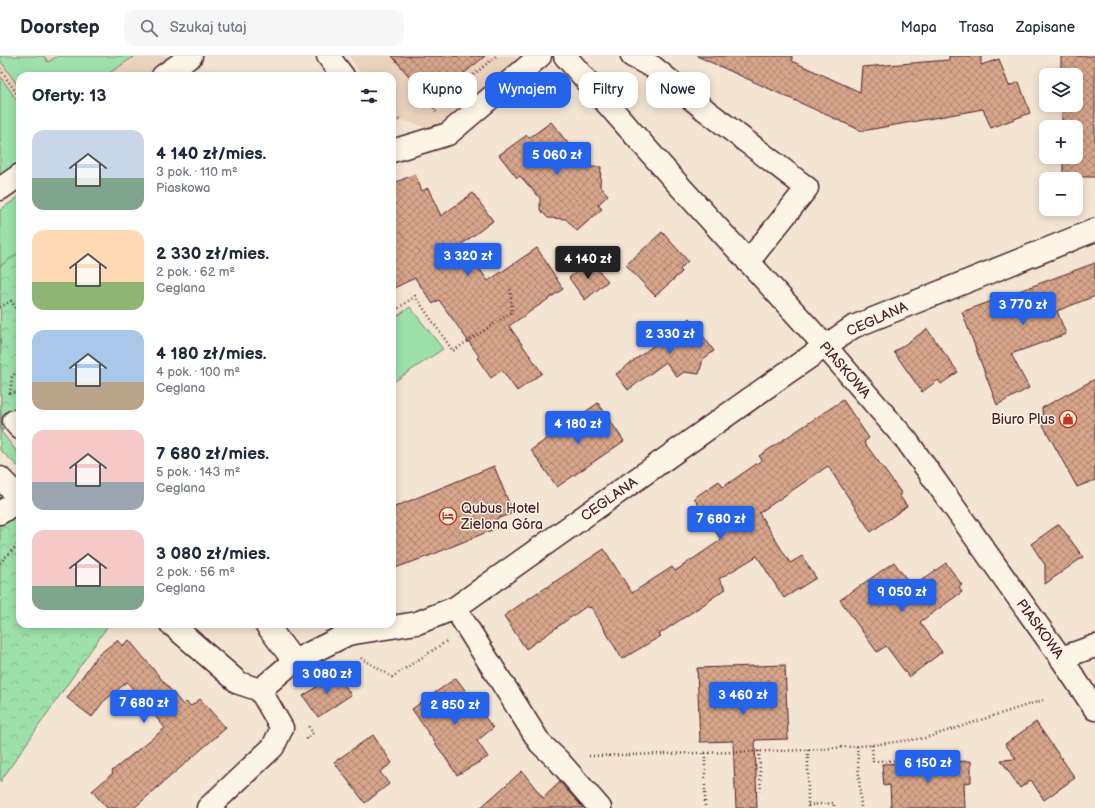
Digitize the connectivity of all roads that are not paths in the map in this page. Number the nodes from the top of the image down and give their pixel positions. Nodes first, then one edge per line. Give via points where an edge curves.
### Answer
1 (191, 56) edge
2 (328, 56) edge
3 (540, 56) edge
4 (565, 56) edge
5 (632, 56) edge
6 (169, 72) edge
7 (340, 72) edge
8 (396, 150) edge
9 (16, 178) edge
10 (0, 189) edge
11 (1095, 230) edge
12 (748, 262) junction
13 (825, 346) junction
14 (0, 478) edge
15 (16, 495) edge
16 (16, 502) edge
17 (0, 513) edge
18 (454, 608) junction
19 (396, 627) edge
20 (176, 628) edge
21 (269, 628) edge
22 (389, 628) edge
23 (1095, 646) edge
24 (1061, 658) junction
25 (294, 661) junction
26 (260, 690) junction
27 (1095, 709) edge
28 (208, 808) edge
29 (600, 808) edge

1 - 6 street
2 - 7 street
3 - 8 street via 448,134
4 - 12 street, PIASKOWA
5 - 12 street via 653,67 807,188
9 - 10 street
11 - 13 street, CEGLANA via 853,327
12 - 13 street, PIASKOWA
13 - 18 street, CEGLANA
13 - 24 street, PIASKOWA via 907,442
14 - 15 street
16 - 17 street
18 - 19 street, CEGLANA via 417,624
18 - 29 street via 540,743
20 - 26 street via 239,683
21 - 25 street
22 - 25 street, CEGLANA via 348,634
23 - 24 street
24 - 27 street, PIASKOWA
25 - 26 street, CEGLANA
26 - 28 street via 282,728 273,747

